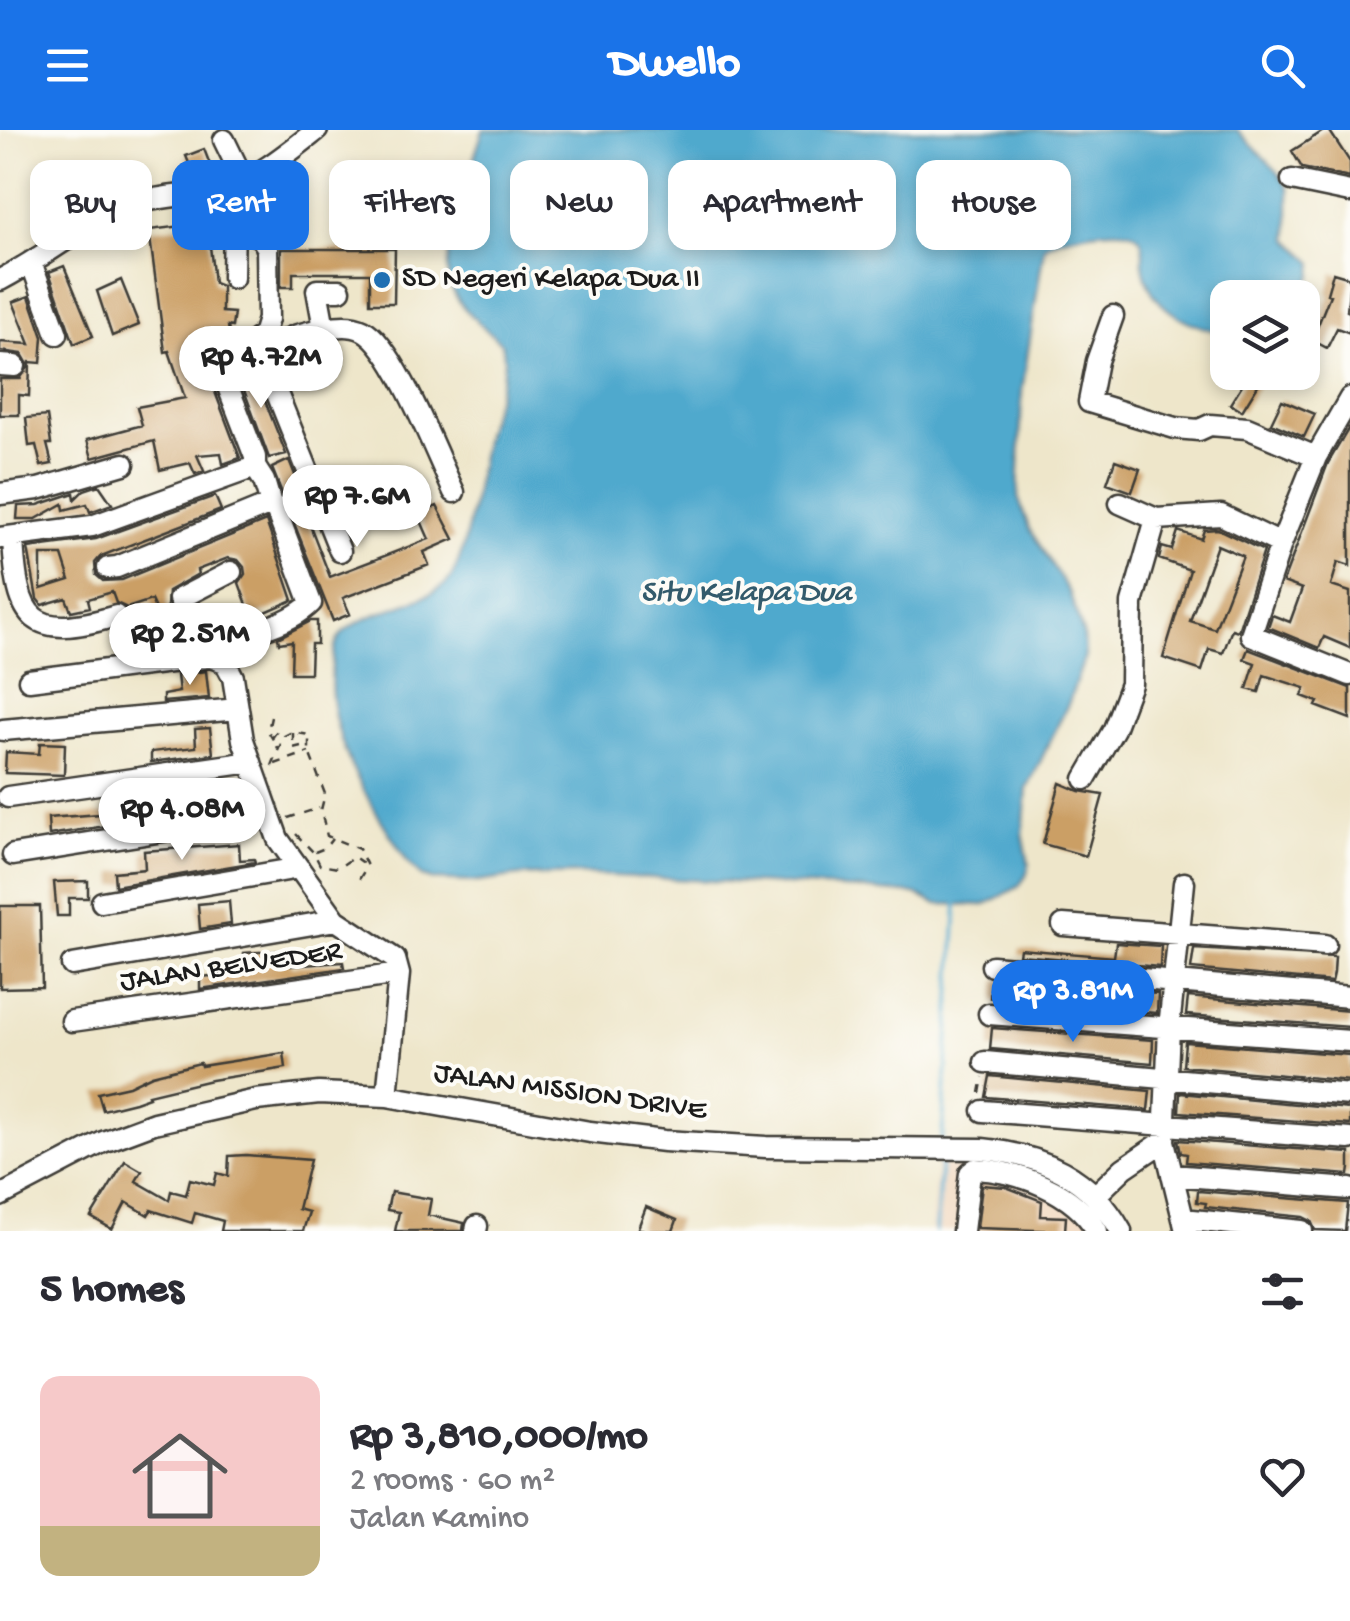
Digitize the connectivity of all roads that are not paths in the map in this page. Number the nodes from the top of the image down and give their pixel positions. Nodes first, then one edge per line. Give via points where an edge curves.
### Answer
1 (317, 130) edge
2 (224, 140) dead end
3 (229, 160) edge
4 (271, 160) edge
5 (1292, 180) dead end
6 (1350, 192) edge
7 (172, 195) edge
8 (233, 250) edge
9 (268, 250) edge
10 (31, 262) junction
11 (233, 278) dead end
12 (0, 280) edge
13 (340, 290) dead end
14 (1113, 316) dead end
15 (324, 328) junction
16 (57, 334) dead end
17 (269, 342) junction
18 (1350, 398) edge
19 (1328, 438) junction
20 (1350, 445) edge
21 (1316, 457) junction
22 (124, 464) dead end
23 (254, 467) junction
24 (454, 492) dead end
25 (0, 494) edge
26 (1120, 503) dead end
27 (271, 504) junction
28 (1156, 519) junction
29 (6, 538) edge
30 (1281, 544) junction
31 (340, 551) dead end
32 (108, 568) dead end
33 (231, 572) dead end
34 (8, 578) edge
35 (116, 616) dead end
36 (1350, 676) edge
37 (28, 680) dead end
38 (238, 709) junction
39 (4, 730) dead end
40 (261, 764) junction
41 (1085, 778) dead end
42 (8, 797) dead end
43 (280, 815) junction
44 (13, 854) dead end
45 (306, 860) junction
46 (1184, 883) dead end
47 (102, 902) dead end
48 (336, 920) junction
49 (1062, 925) dead end
50 (1180, 934) junction
51 (1325, 945) dead end
52 (72, 964) dead end
53 (992, 966) road end
54 (399, 974) junction
55 (1174, 982) junction
56 (1350, 997) edge
57 (989, 1014) road end
58 (72, 1021) dead end
59 (1169, 1028) junction
60 (1350, 1042) edge
61 (985, 1062) road end
62 (1166, 1079) junction
63 (1350, 1095) edge
64 (387, 1096) junction
65 (983, 1111) road end
66 (1164, 1134) junction
67 (1350, 1139) edge
68 (1172, 1175) junction
69 (1350, 1189) edge
70 (0, 1196) edge
71 (1095, 1196) junction
72 (1184, 1225) edge
73 (963, 1231) edge
74 (1096, 1231) edge
75 (1121, 1231) edge
76 (1302, 1231) edge

1 - 4 street
2 - 3 street
5 - 6 street
7 - 10 street via 132,205
8 - 11 street
9 - 17 street
10 - 12 street
10 - 16 street
13 - 15 street via 316,290
14 - 21 street via 1089,402 1174,428 1247,428
15 - 17 street
15 - 24 street via 363,330 385,348
17 - 23 street via 220,366
17 - 31 street via 272,381
18 - 19 street
19 - 20 street
19 - 21 street
21 - 30 street
22 - 25 street
23 - 27 street
23 - 29 street via 92,526
26 - 28 street
27 - 32 street
27 - 33 street via 310,606 247,635 206,635 179,599
28 - 30 street via 1221,515
28 - 41 street via 1132,603 1131,684
29 - 34 street
30 - 36 street via 1251,636
34 - 35 street via 25,610 42,623 76,628
37 - 38 street via 220,658 230,668
38 - 39 street
38 - 40 street via 243,740
40 - 42 street
40 - 43 street
43 - 44 street
43 - 45 street via 278,839
45 - 47 street
45 - 48 street
46 - 50 street
48 - 52 street
48 - 54 street via 390,953
49 - 50 street
50 - 51 street
50 - 55 street
53 - 55 street
54 - 58 street, JALAN BELVEDER
54 - 64 street
55 - 56 street
55 - 59 street
57 - 59 street
59 - 60 street
59 - 62 street
61 - 62 street
62 - 63 street
62 - 66 street
64 - 70 street, JALAN MISSION DRIVE via 319,1093 190,1112 103,1142
64 - 71 street, JALAN MISSION DRIVE via 664,1140 1015,1152 1038,1158
65 - 66 street
66 - 67 street
66 - 68 street
66 - 71 street
68 - 69 street
68 - 72 street
71 - 75 street, JALAN MISSION DRIVE
72 - 76 street
73 - 74 street via 975,1169 1050,1189

